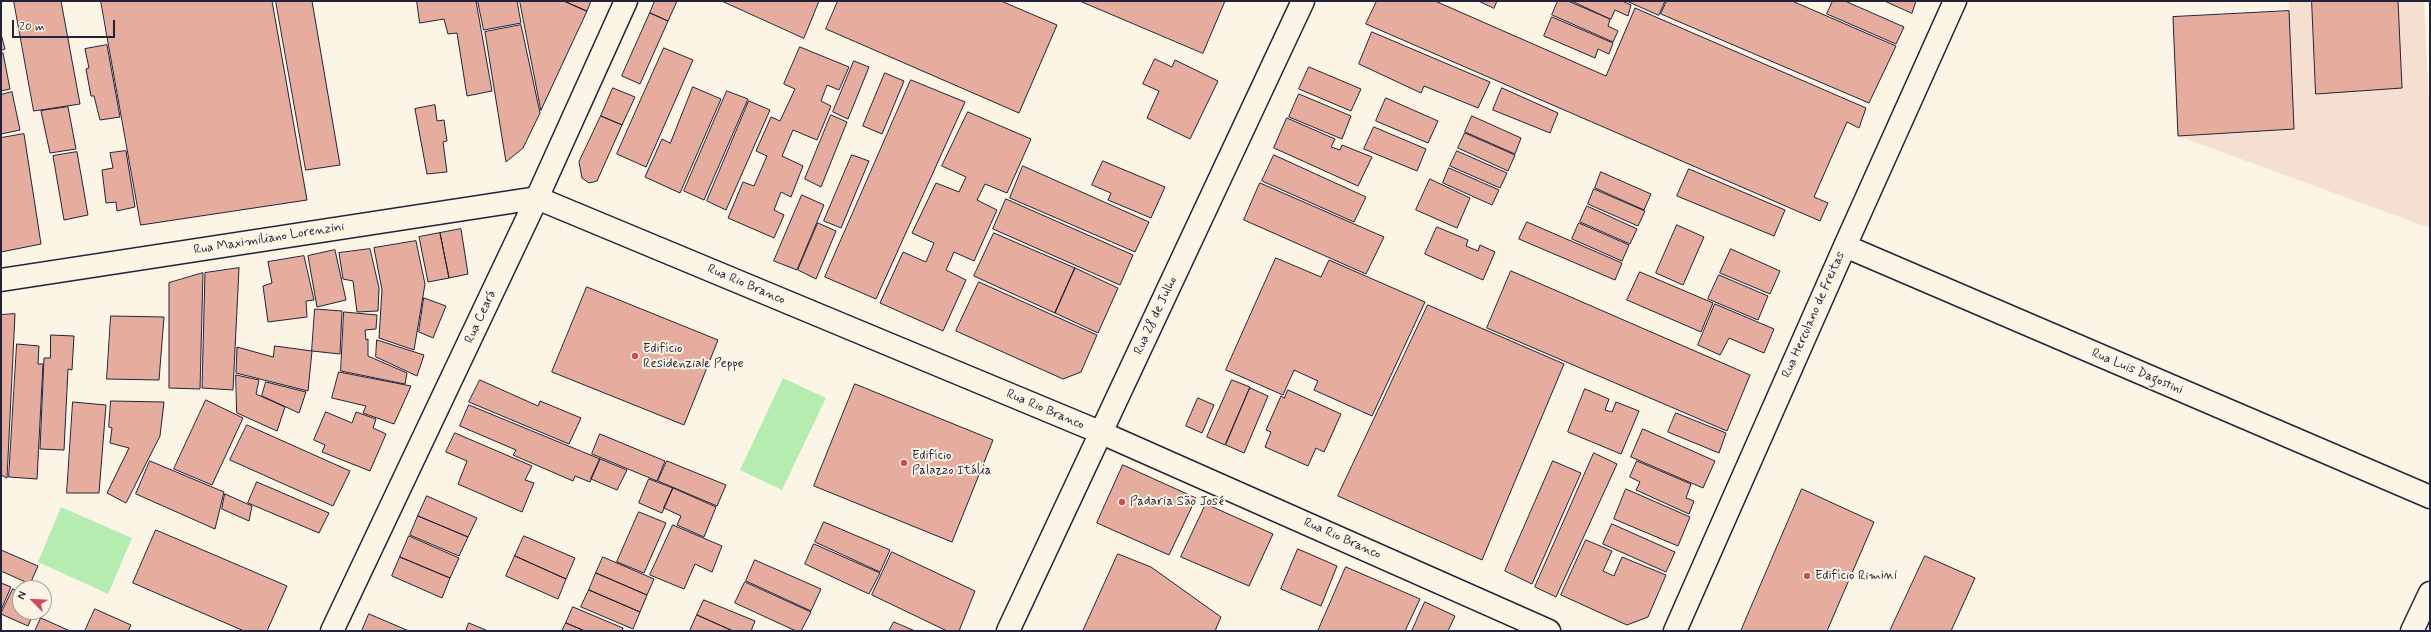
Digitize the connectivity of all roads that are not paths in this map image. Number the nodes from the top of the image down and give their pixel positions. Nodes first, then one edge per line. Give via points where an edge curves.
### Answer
1 (626, 1) edge
2 (1303, 1) edge
3 (1955, 1) edge
4 (537, 198) junction
5 (1844, 246) junction
6 (1, 280) edge
7 (1102, 433) junction
8 (2430, 497) edge
9 (2430, 593) edge
10 (332, 631) edge
11 (1008, 631) edge
12 (1549, 631) edge
13 (1675, 631) edge
14 (2412, 631) edge

1 - 4 street, Rua Ceará
2 - 7 street, Rua 28 de Julho
3 - 5 street, Rua Herculano de Freitas
4 - 6 street, Rua Maximiliano Lorenzini
4 - 7 street, Rua Rio Branco
4 - 10 street, Rua Ceará
5 - 8 street, Rua Luis Dagostini
5 - 13 street, Rua Herculano de Freitas
7 - 11 street, Rua 28 de Julho
7 - 12 street, Rua Rio Branco
9 - 14 street

